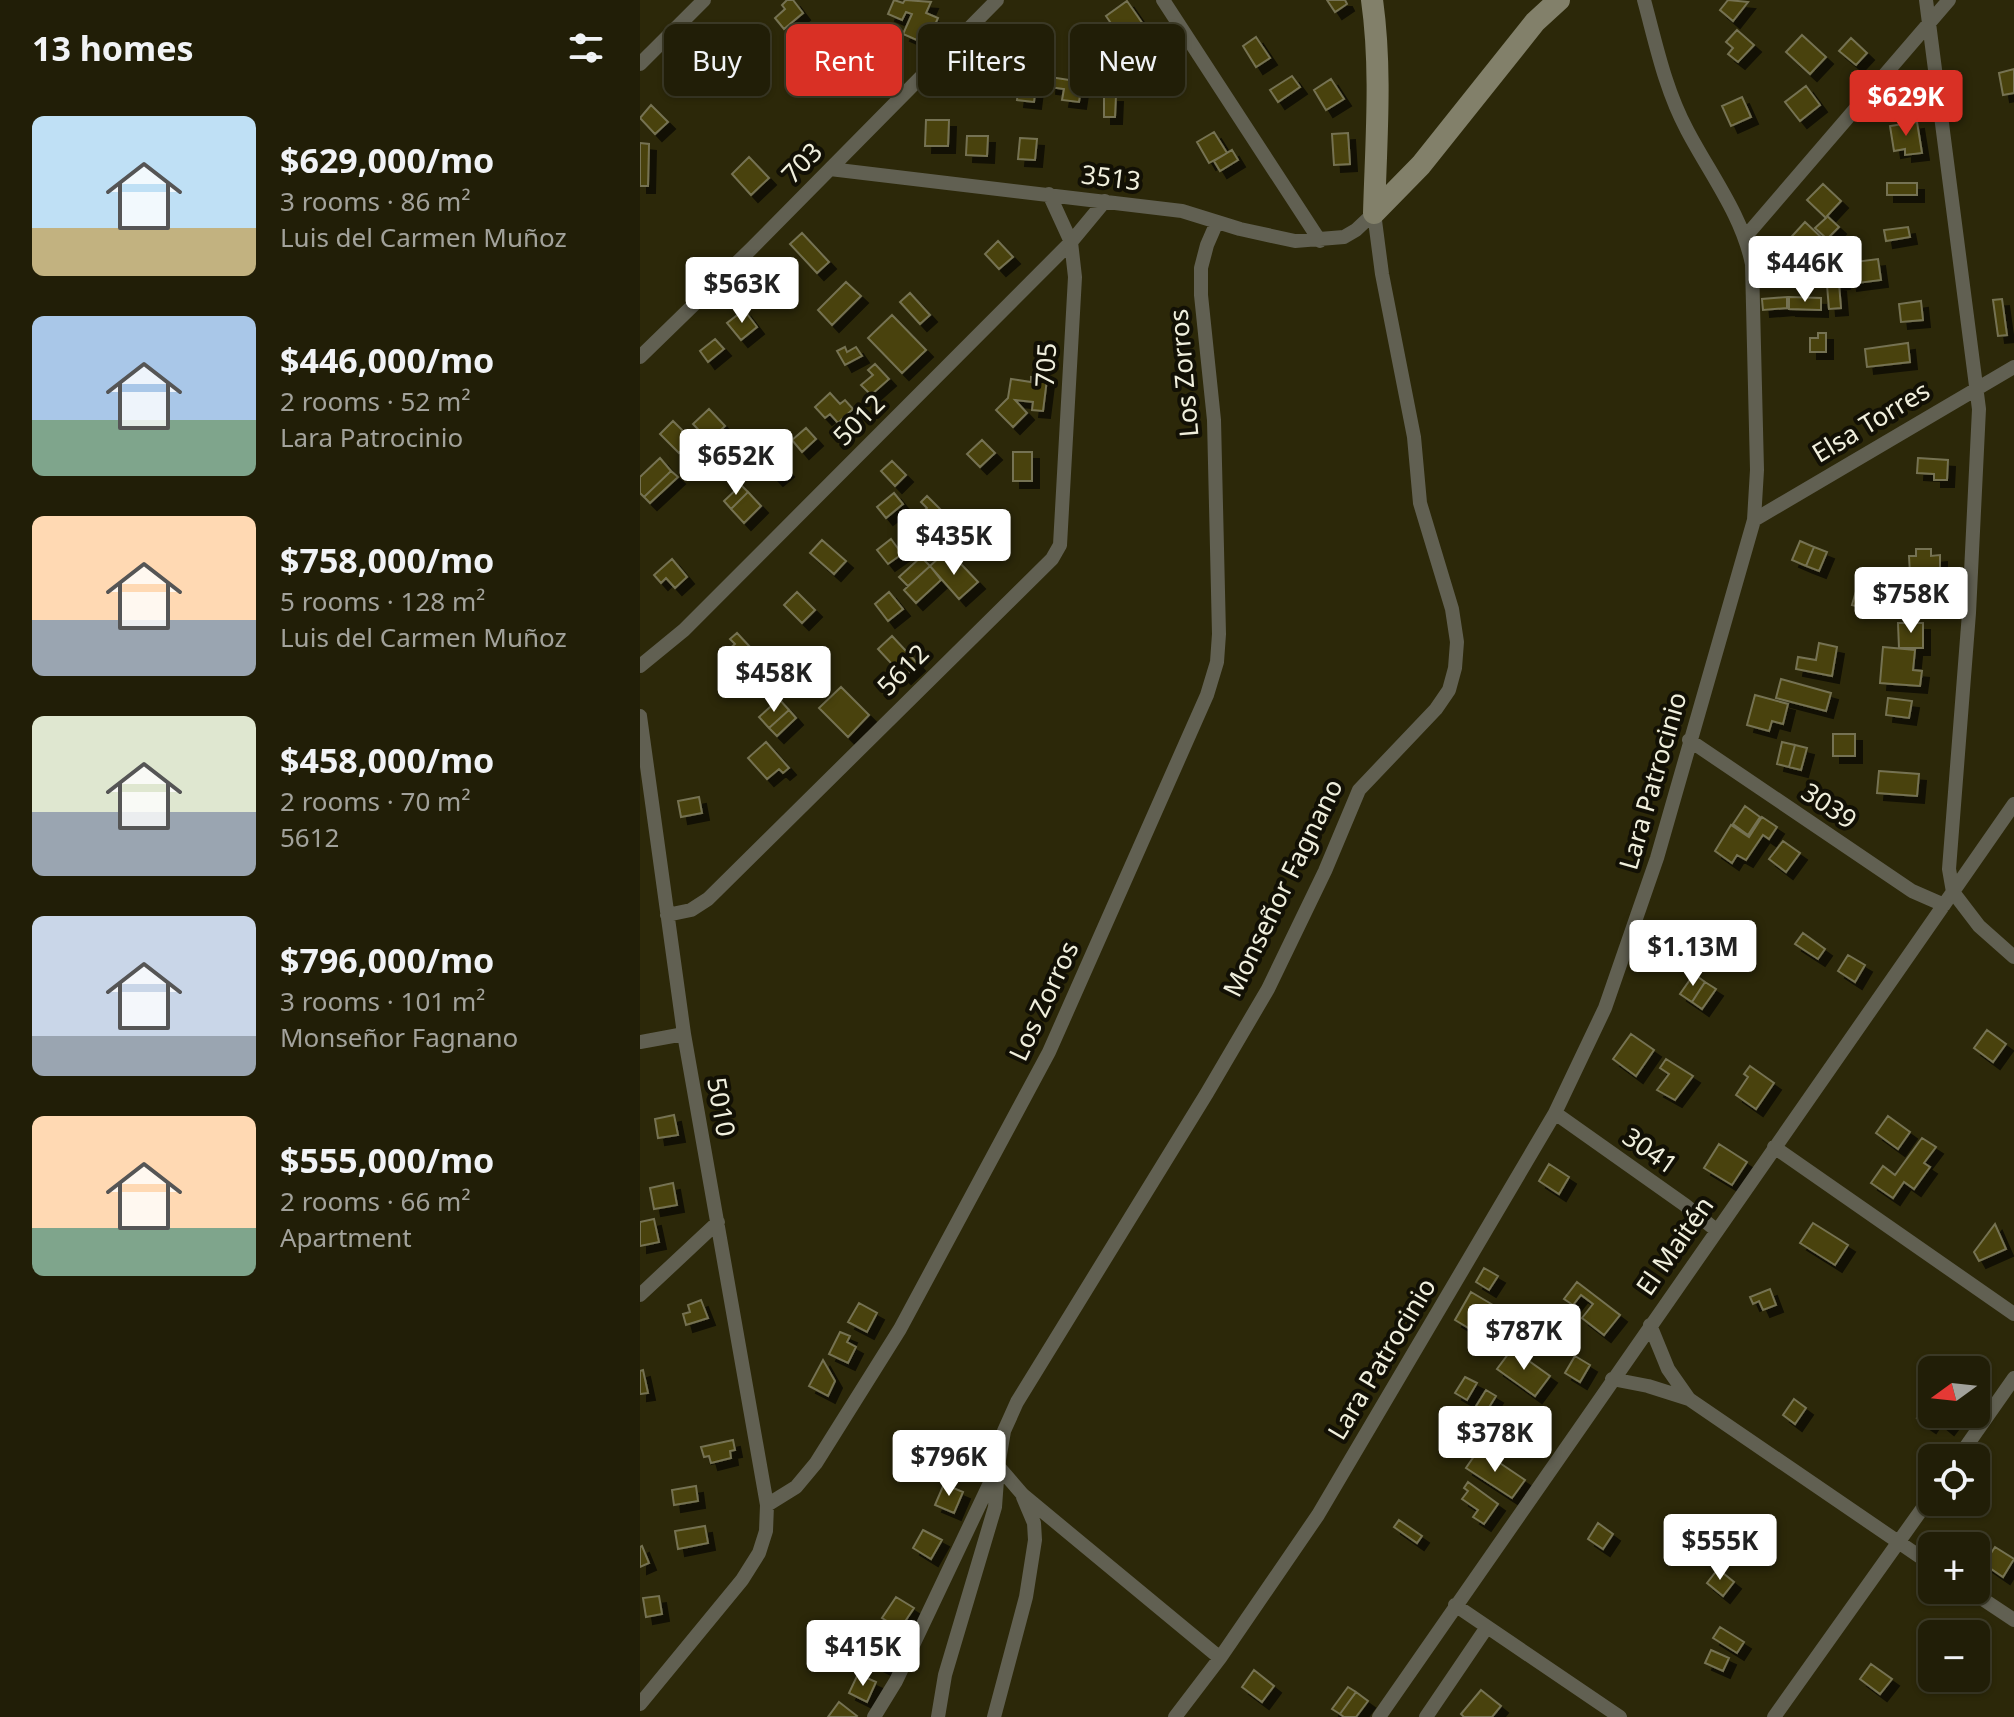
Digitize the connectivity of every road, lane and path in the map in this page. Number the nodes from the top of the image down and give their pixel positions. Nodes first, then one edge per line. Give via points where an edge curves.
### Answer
1 (704, 0) edge
2 (997, 0) edge
3 (1163, 0) edge
4 (1372, 0) edge
5 (1559, 0) edge
6 (1644, 0) edge
7 (1926, 0) edge
8 (1949, 0) edge
9 (1929, 24) junction
10 (640, 64) edge
11 (830, 169) junction
12 (1049, 194) junction
13 (1105, 201) junction
14 (1374, 213) junction
15 (1217, 222) junction
16 (1746, 236) junction
17 (1320, 241) junction
18 (1071, 242) junction
19 (640, 357) edge
20 (2014, 367) edge
21 (1978, 386) junction
22 (1754, 520) junction
23 (1060, 545) joint
24 (640, 666) edge
25 (640, 716) edge
26 (1689, 740) junction
27 (2014, 804) edge
28 (1953, 892) junction
29 (1944, 905) junction
30 (667, 915) junction
31 (2014, 957) edge
32 (684, 1034) junction
33 (640, 1042) edge
34 (1555, 1113) junction
35 (1774, 1147) junction
36 (718, 1222) junction
37 (1716, 1230) junction
38 (640, 1295) edge
39 (2014, 1314) edge
40 (1650, 1325) junction
41 (2014, 1378) edge
42 (1612, 1379) junction
43 (1689, 1399) junction
44 (1968, 1444) edge
45 (998, 1466) junction
46 (1023, 1495) junction
47 (767, 1505) junction
48 (1918, 1515) edge
49 (1899, 1543) junction
50 (1918, 1556) edge
51 (1990, 1604) edge
52 (1455, 1605) junction
53 (2014, 1620) edge
54 (1487, 1627) junction
55 (1220, 1658) junction
56 (640, 1704) edge
57 (879, 1715) edge
58 (938, 1717) edge
59 (994, 1717) edge
60 (1175, 1717) edge
61 (1379, 1717) edge
62 (1426, 1717) edge
63 (1620, 1717) edge
64 (1774, 1717) edge

1 - 10 street
2 - 11 street, 703
3 - 17 street
4 - 14 street, Monseñor Fagnano via 1377,32
5 - 14 street via 1535,22 1421,165
6 - 16 street, Lara Patrocinio via 1670,95
7 - 9 street
8 - 9 street
9 - 16 street
9 - 21 street
11 - 12 street, 3513
11 - 19 street, 703
12 - 13 street, 3513
12 - 18 street, 705
13 - 15 street, 3513 via 1182,211
13 - 18 street, 5012
14 - 17 street, 3513 via 1344,237
14 - 45 street, Monseñor Fagnano via 1414,437 1420,503 1452,609 1457,642 1449,690 1359,790 1268,989 1029,1379 1004,1431
15 - 17 street, 3513 via 1295,241
15 - 47 street, Los Zorros via 1201,268 1214,420 1219,634 1207,695 1049,1052 900,1329 816,1463 796,1487
16 - 22 street, Lara Patrocinio via 1752,264
18 - 23 street, 705 via 1075,277
18 - 24 street, 5012 via 684,630
20 - 21 street, Elsa Torres
21 - 22 street, Elsa Torres
21 - 28 street via 1969,613 1950,858
22 - 26 street, Lara Patrocinio
23 - 30 street, 5612 via 1052,559 708,899 691,910
25 - 30 street, 5010
26 - 29 street, 3039 via 1912,891
26 - 34 street, Lara Patrocinio via 1657,858 1605,1008
27 - 28 street, El Maitén
28 - 29 street, El Maitén
28 - 31 street via 1979,926
29 - 35 street, El Maitén
30 - 32 street, 5010
32 - 33 street
32 - 36 street, 5010
34 - 37 street, 3041
34 - 55 street, Lara Patrocinio via 1318,1515
35 - 37 street, El Maitén
35 - 39 street
36 - 38 street
36 - 47 street, 5010
37 - 40 street, El Maitén
40 - 42 street, El Maitén
40 - 43 street via 1668,1369
41 - 44 street
42 - 43 street
42 - 52 street, El Maitén
43 - 49 street
45 - 46 street
45 - 57 street
45 - 58 street, Monseñor Fagnano via 995,1507 945,1675
46 - 55 street
46 - 59 street via 1035,1540 1026,1597
47 - 56 street via 759,1553 742,1580
48 - 49 street
49 - 50 street
49 - 64 street
51 - 53 street
52 - 54 street
52 - 61 street, El Maitén
54 - 62 street
54 - 63 street
55 - 60 street, Lara Patrocinio

